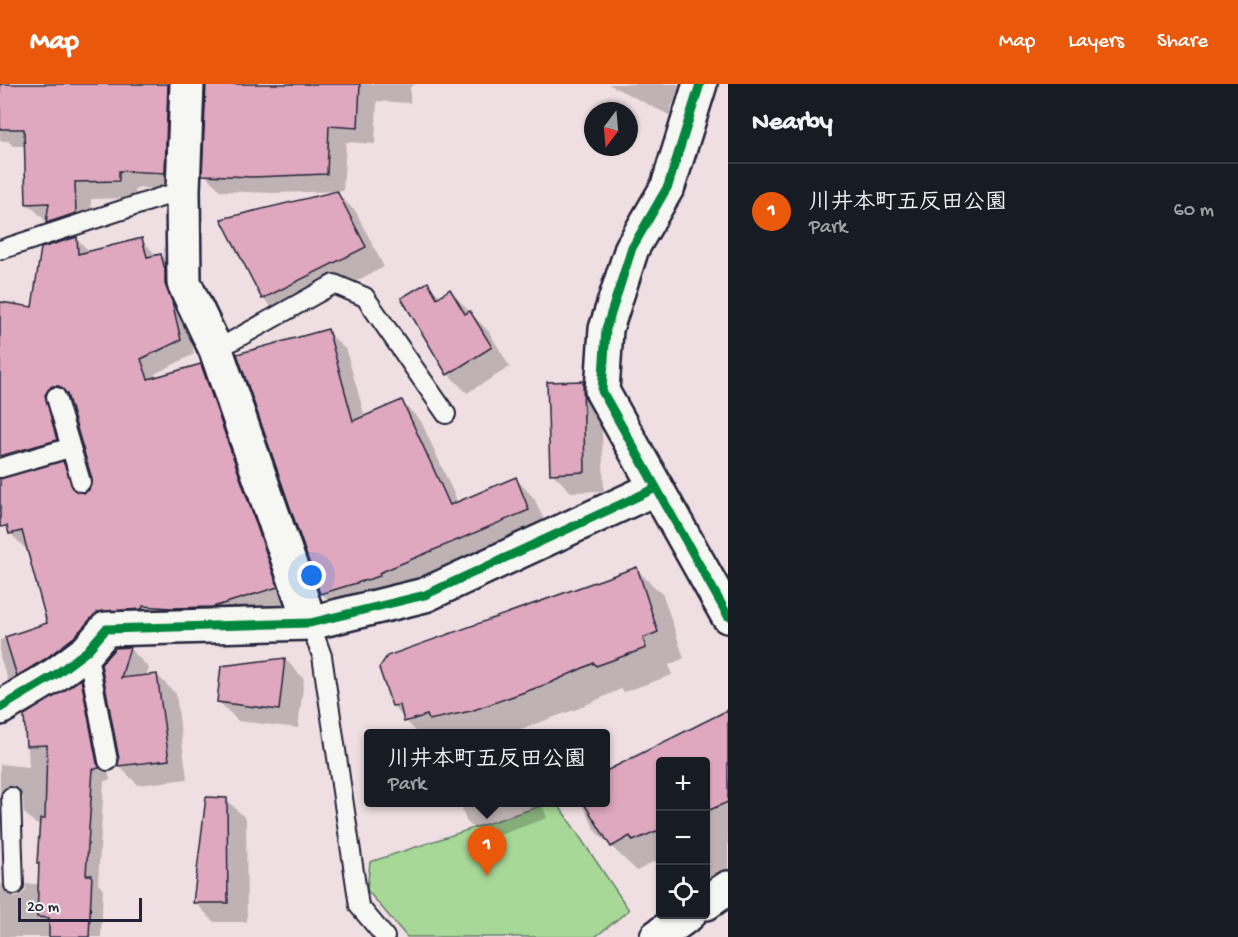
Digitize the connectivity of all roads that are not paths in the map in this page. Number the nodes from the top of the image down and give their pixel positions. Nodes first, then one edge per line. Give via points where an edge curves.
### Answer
1 (187, 84) edge
2 (700, 84) edge
3 (183, 190) junction
4 (0, 249) edge
5 (216, 350) junction
6 (56, 397) dead end
7 (446, 414) dead end
8 (69, 447) junction
9 (0, 468) edge
10 (81, 482) dead end
11 (656, 488) junction
12 (728, 616) edge
13 (310, 623) junction
14 (87, 651) junction
15 (0, 708) edge
16 (108, 760) dead end
17 (12, 797) dead end
18 (6, 841) edge
19 (14, 885) dead end
20 (728, 888) edge
21 (710, 900) edge
22 (682, 919) edge
23 (385, 937) edge
24 (657, 937) edge

1 - 3 street
2 - 11 street via 668,186 632,248 606,329 602,391
3 - 4 lane
3 - 5 street via 184,283
5 - 7 lane via 334,284 366,297
5 - 13 street
6 - 8 lane
8 - 9 lane
8 - 10 lane
11 - 12 street
11 - 13 street via 425,595
13 - 14 street via 106,629
13 - 23 lane via 322,656 360,906
14 - 15 street
14 - 16 lane
17 - 18 lane
18 - 19 lane
20 - 21 street
22 - 24 street

